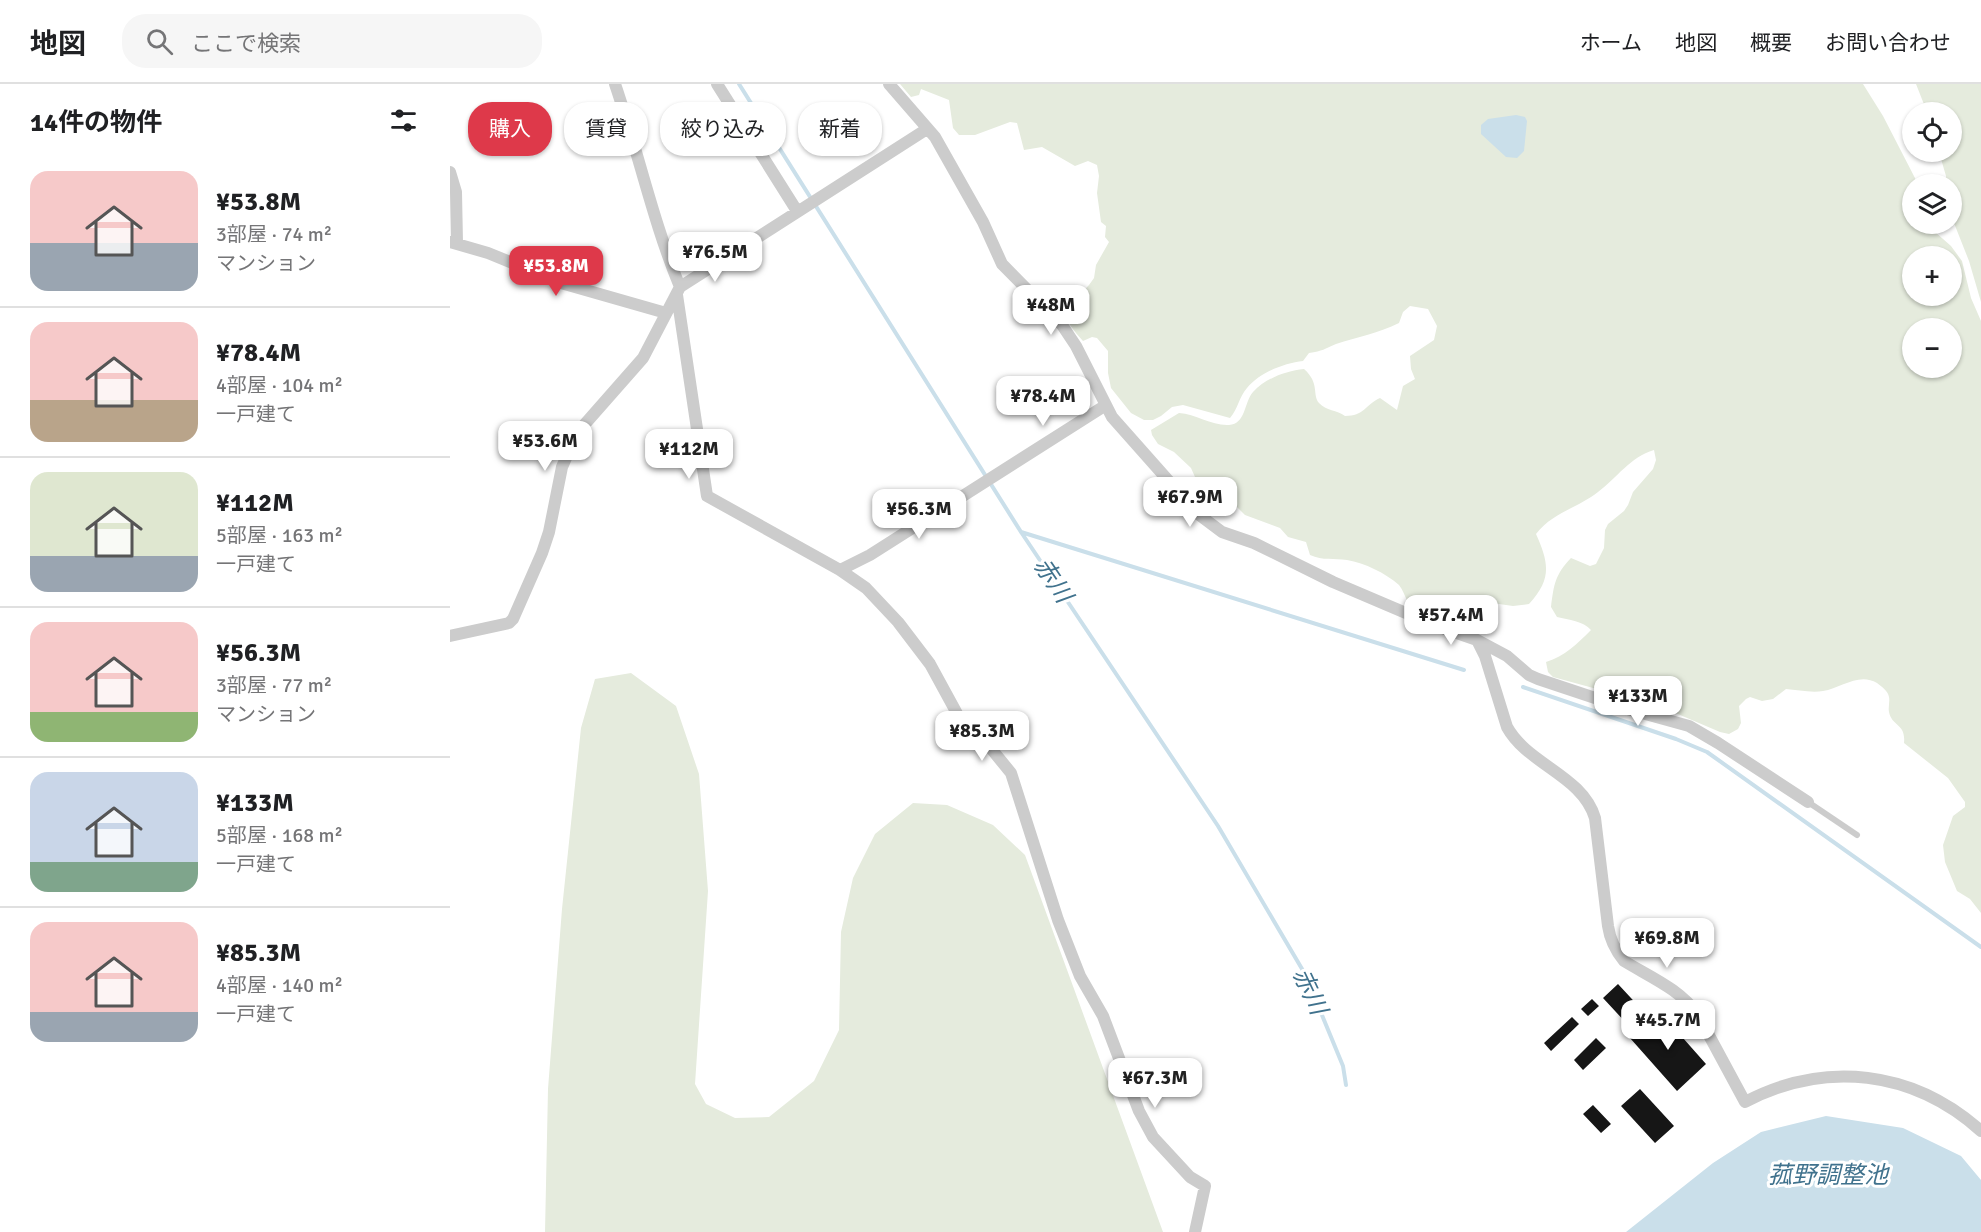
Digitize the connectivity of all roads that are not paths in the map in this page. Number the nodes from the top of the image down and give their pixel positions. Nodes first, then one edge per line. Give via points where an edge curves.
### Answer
1 (615, 84) edge
2 (717, 84) edge
3 (889, 84) edge
4 (927, 129) junction
5 (450, 172) edge
6 (801, 209) junction
7 (453, 242) edge
8 (679, 291) junction
9 (666, 313) junction
10 (1106, 405) junction
11 (840, 570) junction
12 (450, 636) edge
13 (1477, 640) junction
14 (1808, 802) joint
15 (1857, 835) dead end
16 (1981, 1131) edge
17 (1195, 1232) edge

1 - 8 street
2 - 6 street
3 - 4 street
4 - 6 street
4 - 10 street via 983,222 1002,264 1062,324
5 - 7 street via 456,192
6 - 8 street
7 - 9 street via 561,283
8 - 9 street
8 - 11 street via 707,496
9 - 12 street via 643,358 573,441 562,467 542,553 513,619
10 - 11 street via 870,555
10 - 13 street via 1170,485 1209,524 1333,582
11 - 17 street via 866,588 898,622 930,664 960,719 1011,773 1058,920 1080,976 1103,1016 1139,1111 1153,1137 1190,1177 1205,1186
13 - 14 street via 1538,679 1689,726
13 - 16 street via 1512,736 1529,754 1576,788 1591,807 1609,935 1617,953 1689,1002 1745,1102 1786,1084 1856,1076 1879,1079 1931,1097
14 - 15 lane

